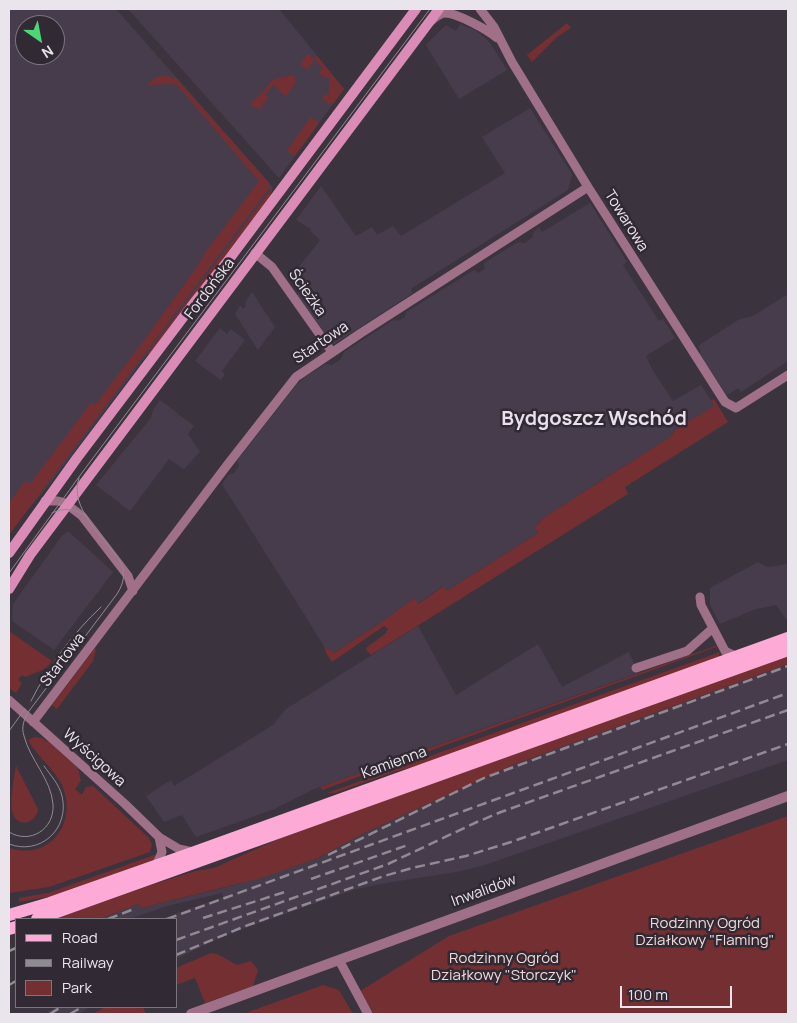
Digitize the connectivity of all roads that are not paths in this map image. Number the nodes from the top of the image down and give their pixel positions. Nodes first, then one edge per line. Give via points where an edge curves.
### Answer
1 (416, 9) edge
2 (439, 9) edge
3 (480, 9) edge
4 (429, 22) junction
5 (501, 42) junction
6 (588, 187) junction
7 (256, 253) junction
8 (332, 352) junction
9 (788, 375) edge
10 (45, 502) junction
11 (68, 504) junction
12 (9, 553) edge
13 (9, 589) edge
14 (133, 591) junction
15 (700, 597) dead end
16 (714, 628) junction
17 (788, 638) edge
18 (788, 650) edge
19 (723, 657) junction
20 (636, 668) dead end
21 (9, 702) edge
22 (34, 722) junction
23 (788, 796) edge
24 (159, 837) junction
25 (195, 852) junction
26 (156, 866) junction
27 (9, 915) edge
28 (40, 918) edge
29 (338, 960) junction
30 (191, 1014) edge
31 (368, 1014) edge

1 - 10 main road, Fordońska
2 - 4 main road, Fordońska
3 - 5 street, Towarowa
4 - 5 street, Towarowa via 449,14 479,25
4 - 7 main road, Fordońska
5 - 6 street, Towarowa
6 - 8 street, Startowa
6 - 9 street, Towarowa via 725,402 736,408
7 - 8 street, Ścieżka via 272,266
7 - 11 main road, Fordońska
8 - 14 street, Startowa via 296,377
10 - 11 street
10 - 12 main road, Fordońska
11 - 13 main road, Fordońska
11 - 14 street via 86,520 118,562 131,581
14 - 22 street, Startowa
15 - 16 street
16 - 19 street
16 - 20 street via 687,652
17 - 19 main road, Kamienna via 737,657
18 - 28 main road, Kamienna
19 - 25 main road, Kamienna
21 - 22 street, Wyścigowa
22 - 24 street, Wyścigowa
23 - 29 street, Inwalidów
24 - 25 street, Wyścigowa via 179,849
24 - 26 street via 162,852
25 - 26 main road, Kamienna
26 - 27 main road, Kamienna
29 - 30 street, Inwalidów
29 - 31 street

